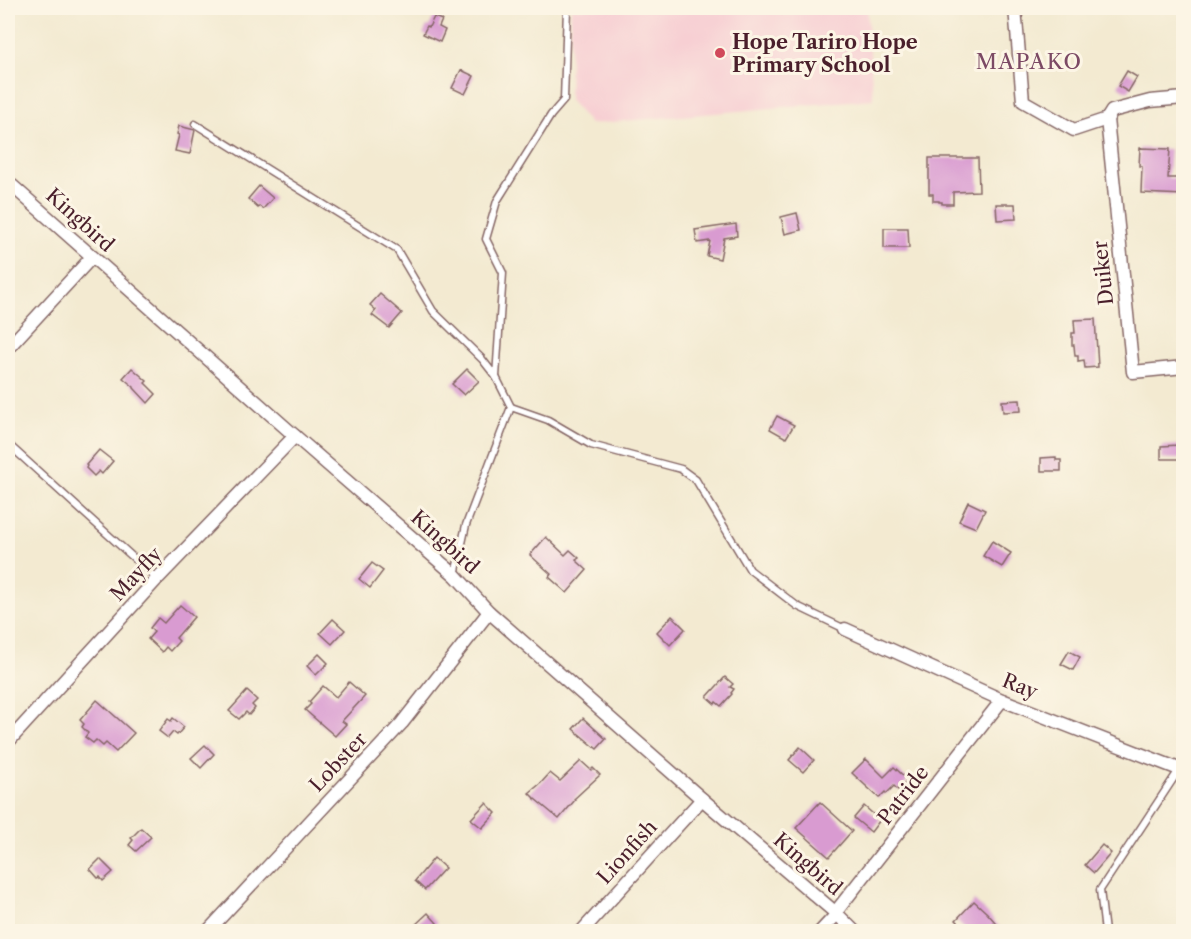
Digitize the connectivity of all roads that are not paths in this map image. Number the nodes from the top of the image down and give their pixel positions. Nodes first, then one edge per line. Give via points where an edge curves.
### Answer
1 (567, 8) edge
2 (1015, 8) edge
3 (1184, 98) edge
4 (1107, 119) junction
5 (195, 124) dead end
6 (8, 182) edge
7 (92, 257) junction
8 (8, 348) edge
9 (1184, 367) edge
10 (496, 377) junction
11 (510, 407) junction
12 (295, 436) junction
13 (8, 444) edge
14 (455, 575) junction
15 (157, 579) junction
16 (489, 612) junction
17 (845, 629) joint
18 (1002, 700) junction
19 (8, 742) edge
20 (1181, 770) edge
21 (702, 799) junction
22 (836, 914) junction
23 (207, 932) edge
24 (582, 932) edge
25 (820, 932) edge
26 (855, 932) edge
27 (1105, 932) edge

1 - 10 lane via 564,100 497,201 486,239 503,273
2 - 4 street via 1023,101 1074,130
3 - 4 street via 1150,101 1112,111
4 - 9 street, Duiker via 1133,372
5 - 10 lane via 397,250 433,311
6 - 7 street, Kingbird
7 - 8 street
7 - 12 street, Kingbird
10 - 11 lane
11 - 14 lane via 466,525
11 - 17 lane via 548,420 591,445 681,469 696,480 750,570 797,606
12 - 14 street, Kingbird
12 - 15 street, Mayfly
13 - 15 lane
14 - 16 street, Kingbird
15 - 19 street, Mayfly
16 - 21 street, Kingbird
16 - 23 street, Lobster via 402,723
17 - 18 street, Ray
18 - 20 street, Ray
18 - 22 street, Patride
20 - 27 lane via 1100,890
21 - 22 street, Kingbird
21 - 24 street, Lionfish
22 - 25 street, Patride
22 - 26 street, Kingbird

